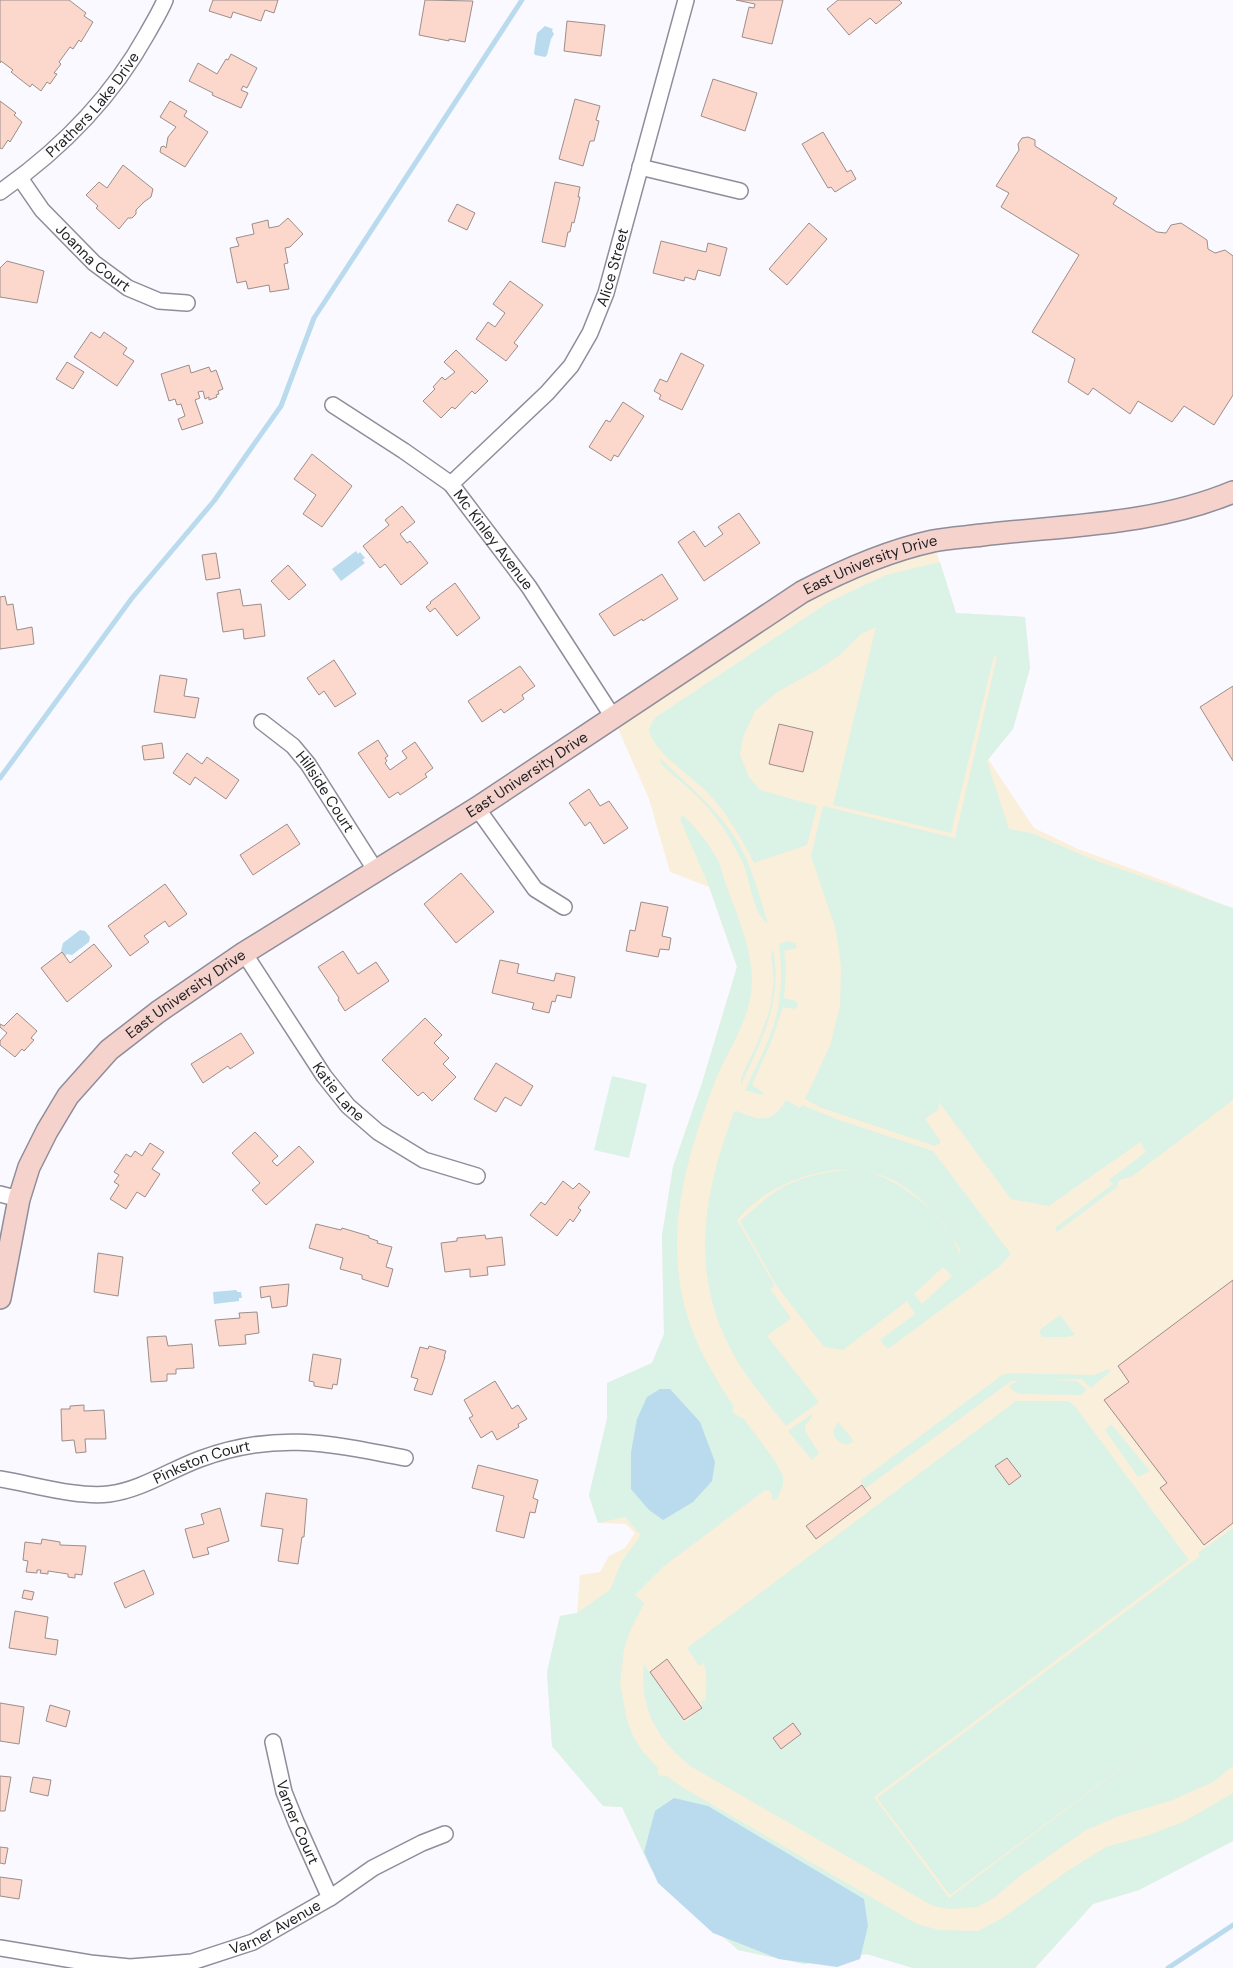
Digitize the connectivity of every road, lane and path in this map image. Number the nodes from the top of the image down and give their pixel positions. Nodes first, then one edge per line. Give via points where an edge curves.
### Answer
1 (165, 0) edge
2 (686, 0) edge
3 (640, 167) junction
4 (20, 178) junction
5 (740, 191) dead end
6 (0, 192) edge
7 (187, 303) dead end
8 (333, 405) dead end
9 (451, 484) junction
10 (1233, 492) edge
11 (613, 717) junction
12 (262, 722) dead end
13 (477, 808) junction
14 (376, 871) junction
15 (564, 907) dead end
16 (244, 953) junction
17 (477, 1176) dead end
18 (9, 1197) edge
19 (0, 1298) edge
20 (405, 1458) dead end
21 (0, 1479) edge
22 (273, 1742) dead end
23 (445, 1834) dead end
24 (330, 1898) junction
25 (0, 1948) edge
26 (193, 1965) edge

1 - 4 street, Prathers Lake Drive via 135,55 95,110 68,139
2 - 3 street, Alice Street
3 - 5 street
3 - 9 street, Alice Street via 606,293 590,334 571,366 548,393
4 - 6 street, Prathers Lake Drive
4 - 7 street, Joanna Court via 42,210 94,263 128,288 159,301
8 - 9 street, Mc Kinley Avenue
9 - 11 street, Mc Kinley Avenue via 529,587
10 - 11 main road, East University Drive via 1207,503 1130,520 933,541 875,558 802,592
11 - 13 main road, East University Drive
12 - 14 street, Hillside Court via 293,746 308,764
13 - 14 main road, East University Drive
13 - 15 street via 535,889
14 - 16 main road, East University Drive
16 - 17 street, Katie Lane via 324,1076 348,1106 378,1132 424,1160
16 - 18 main road, East University Drive via 109,1050 68,1096 30,1167
18 - 19 main road, East University Drive
20 - 21 street, Pinkston Court via 341,1445 279,1441 238,1447 200,1459 128,1490 107,1494 70,1492
22 - 24 street, Varner Court via 284,1792
23 - 24 street, Varner Avenue via 373,1868
24 - 26 street, Varner Avenue via 253,1942
25 - 26 street, Varner Avenue via 130,1967

